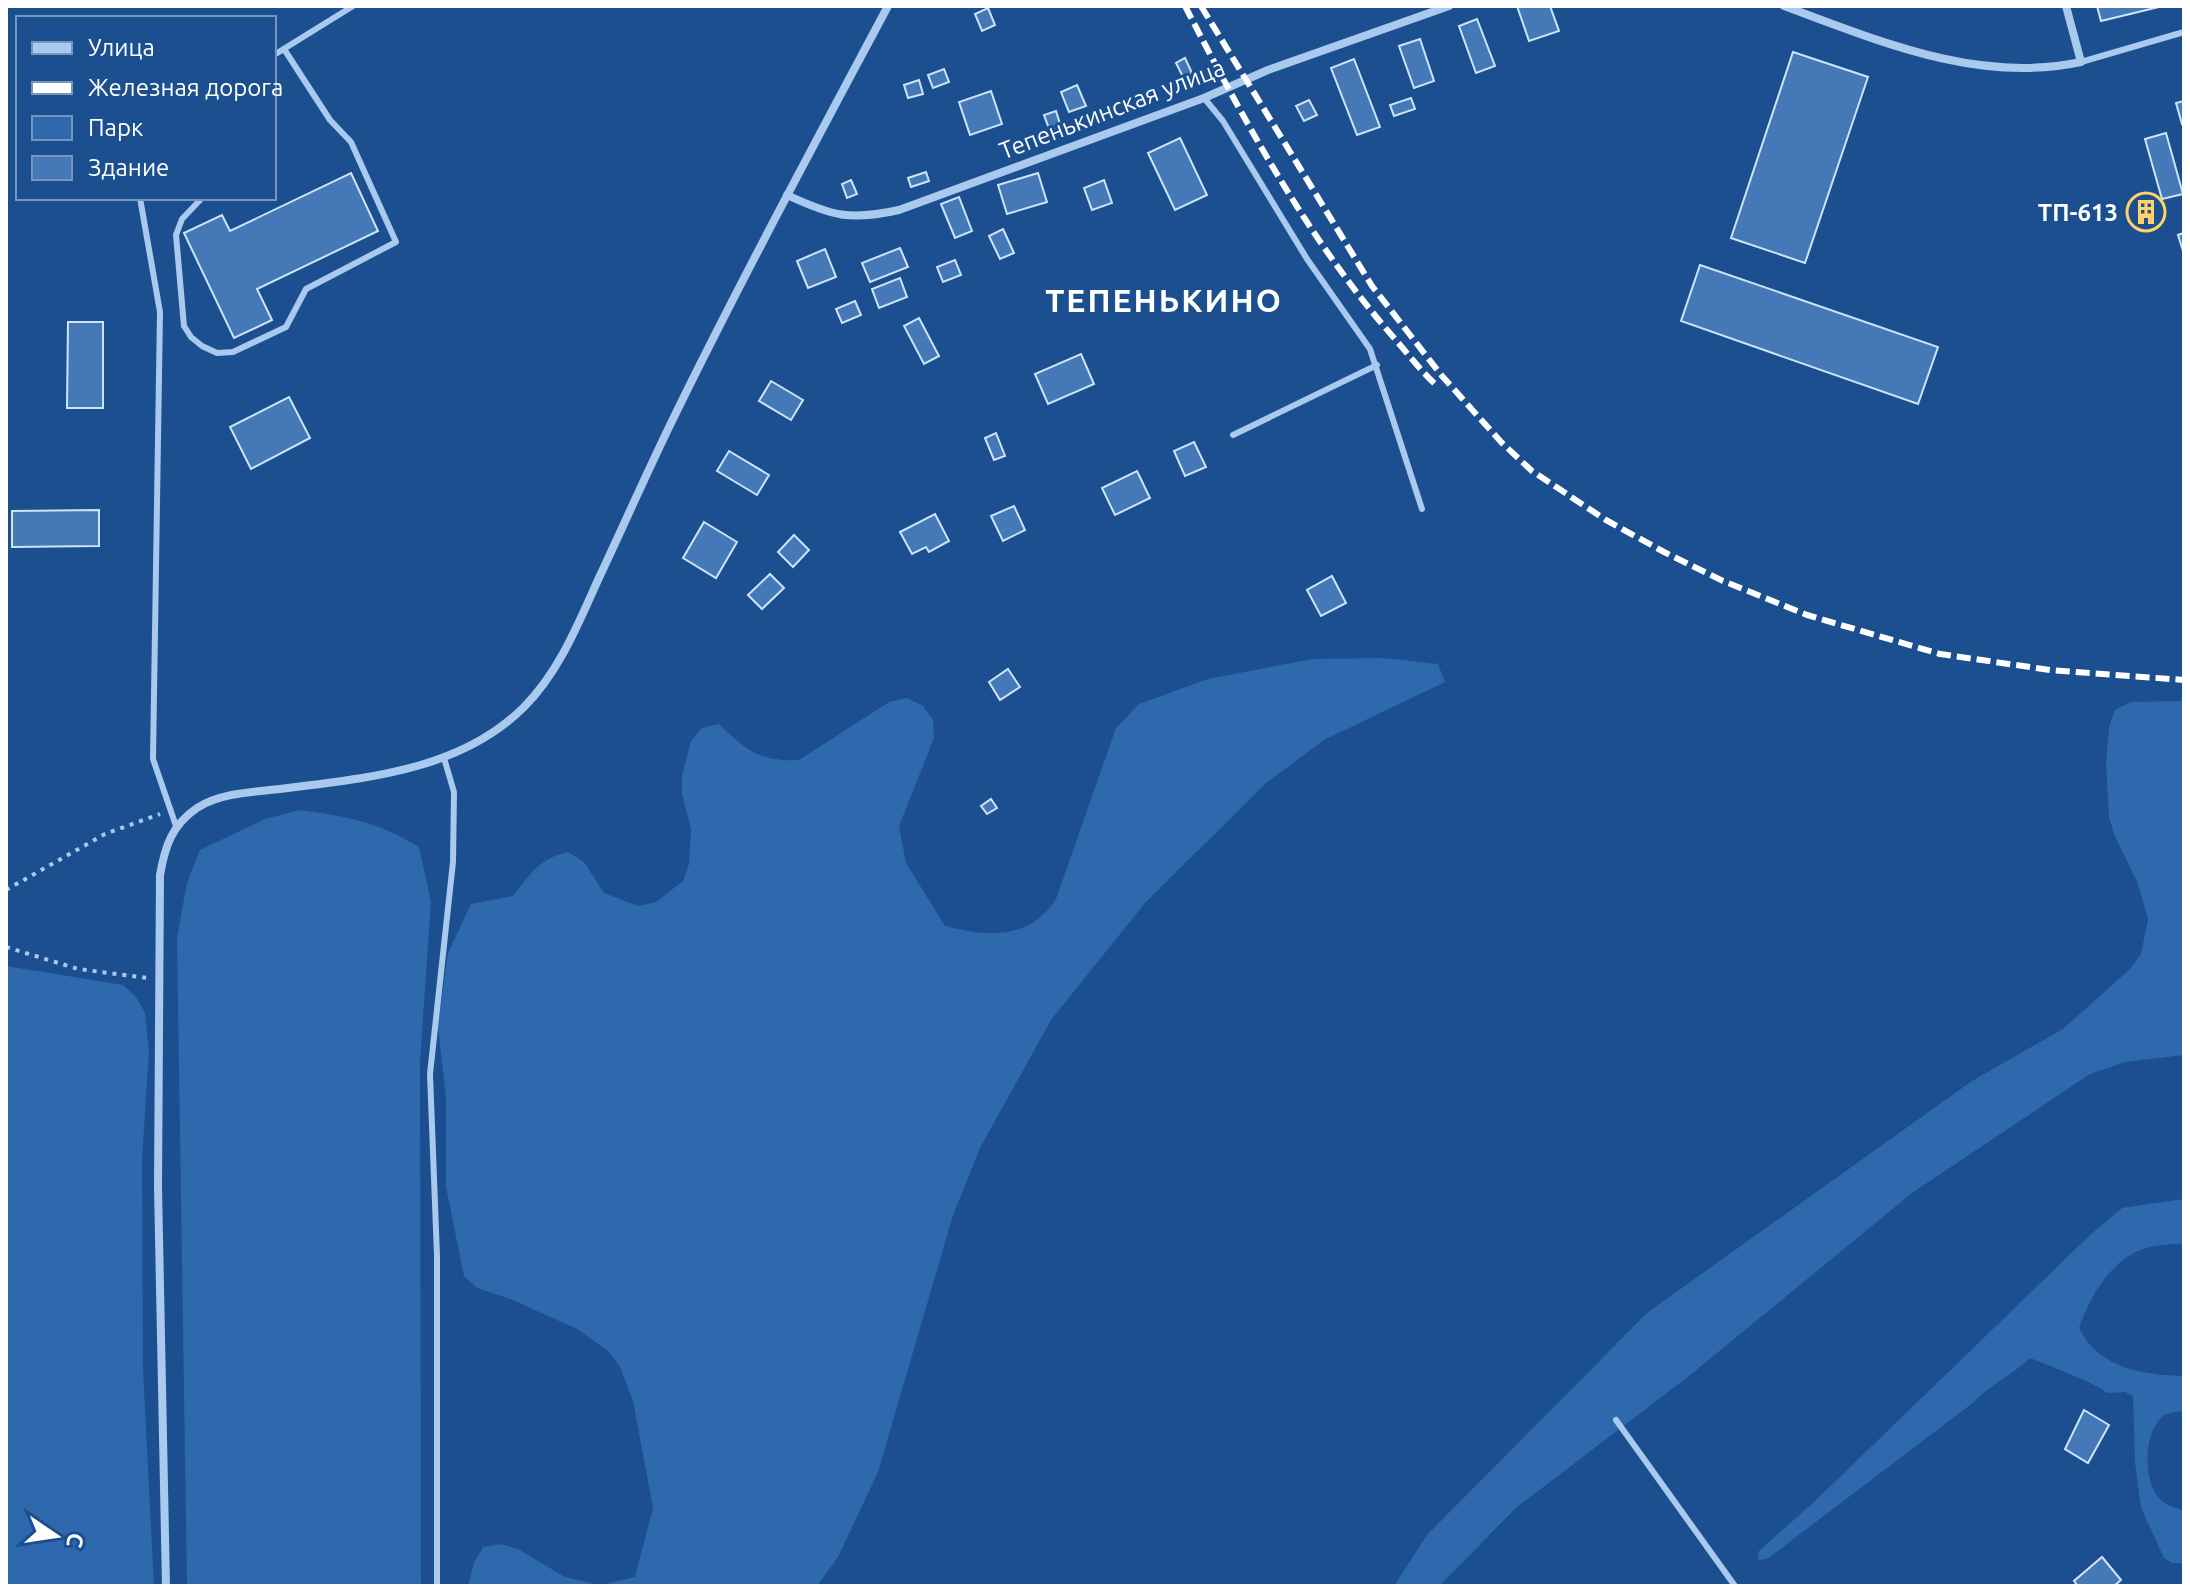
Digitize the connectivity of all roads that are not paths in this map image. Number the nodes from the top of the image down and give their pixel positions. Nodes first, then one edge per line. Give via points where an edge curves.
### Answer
1 (353, 6) edge
2 (888, 6) edge
3 (1449, 6) edge
4 (1784, 6) edge
5 (2066, 6) edge
6 (2184, 32) edge
7 (284, 49) junction
8 (276, 54) edge
9 (2081, 62) junction
10 (1204, 98) junction
11 (787, 195) junction
12 (140, 200) edge
13 (200, 200) edge
14 (1377, 365) junction
15 (1233, 435) dead end
16 (1422, 509) dead end
17 (444, 758) junction
18 (176, 826) junction
19 (1616, 1420) dead end
20 (166, 1586) edge
21 (437, 1586) edge
22 (1735, 1586) edge

1 - 7 lane
2 - 11 street
3 - 10 street, Тепенькинская улица
4 - 9 street via 1907,51 1978,66 2048,69
5 - 9 street
6 - 9 lane
7 - 8 lane
7 - 13 lane via 330,120 351,142 396,242 306,289 286,327 233,352 217,353 191,337 184,326 176,235 182,219
10 - 11 street, Тепенькинская улица via 899,210 852,217
10 - 14 lane
11 - 17 street via 672,420 558,664 525,706 489,736
12 - 18 lane via 160,312 153,759
14 - 15 lane
14 - 16 lane
17 - 18 street via 375,777 228,796 198,807
17 - 21 lane via 454,792 453,862 430,1074 437,1256
18 - 20 street via 160,875 158,1187
19 - 22 lane

